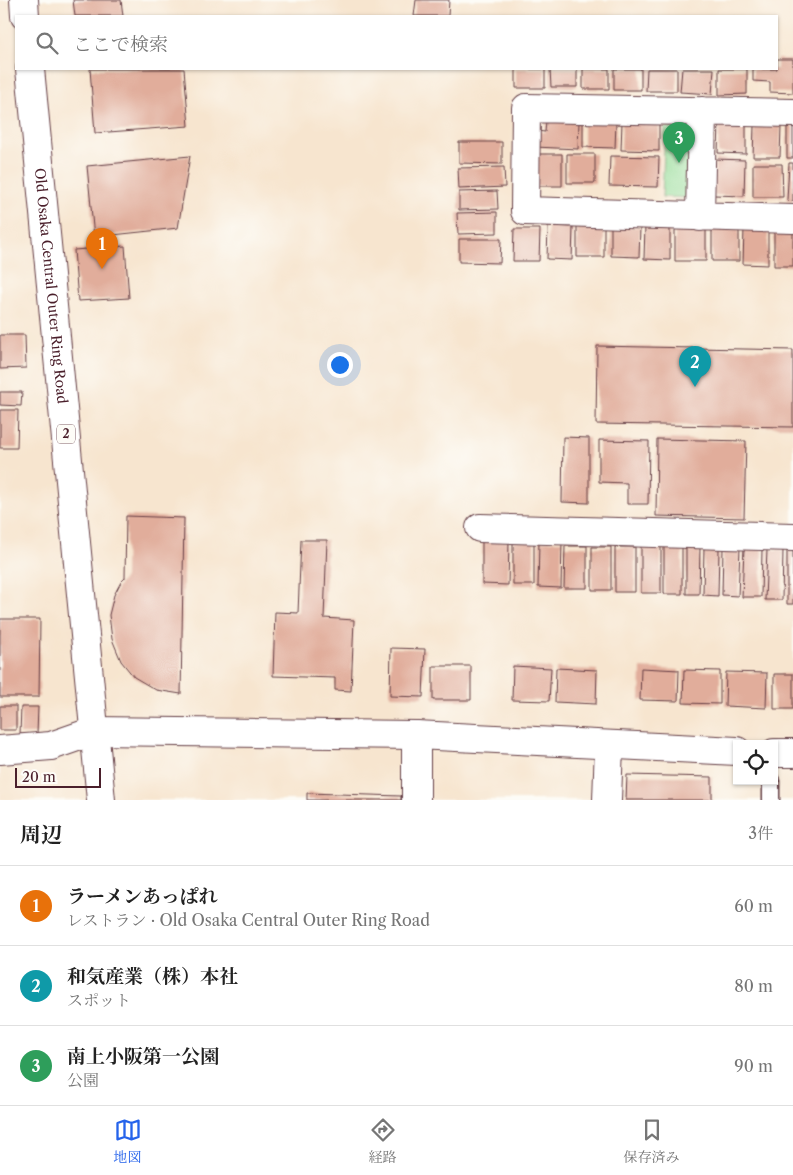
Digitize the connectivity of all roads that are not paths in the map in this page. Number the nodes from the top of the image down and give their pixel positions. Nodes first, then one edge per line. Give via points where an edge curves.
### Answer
1 (24, 0) edge
2 (25, 15) edge
3 (30, 70) edge
4 (702, 112) junction
5 (793, 113) edge
6 (700, 217) junction
7 (793, 220) edge
8 (480, 528) dead end
9 (793, 537) edge
10 (94, 731) junction
11 (416, 735) junction
12 (609, 745) junction
13 (0, 750) edge
14 (733, 751) edge
15 (778, 753) edge
16 (793, 753) edge
17 (771, 785) edge
18 (101, 800) edge
19 (416, 800) edge
20 (607, 800) edge
21 (771, 800) edge

1 - 2 street
3 - 10 street, Old Osaka Central Outer Ring Road / 2
4 - 5 street
4 - 6 street
4 - 6 street via 526,108 525,211
6 - 7 street
8 - 9 street
10 - 11 street
10 - 13 street via 51,746
10 - 18 street, Old Osaka Central Outer Ring Road / 2
11 - 12 street
11 - 19 street
12 - 14 street
12 - 20 street
15 - 16 street
17 - 21 lane

